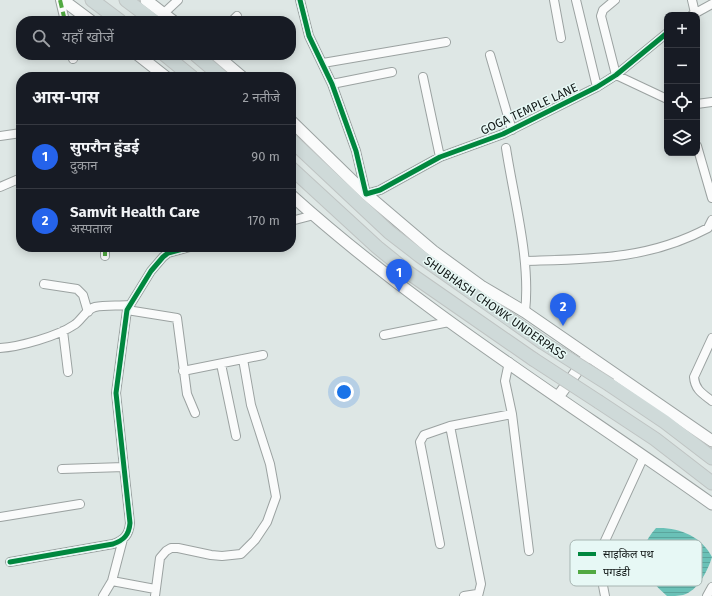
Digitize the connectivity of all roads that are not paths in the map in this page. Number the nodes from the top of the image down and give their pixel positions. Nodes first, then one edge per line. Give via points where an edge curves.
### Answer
1 (62, 0) edge
2 (92, 0) edge
3 (126, 0) edge
4 (146, 0) edge
5 (178, 0) edge
6 (300, 0) edge
7 (554, 0) edge
8 (576, 0) edge
9 (615, 0) edge
10 (692, 0) edge
11 (712, 4) edge
12 (158, 11) edge
13 (694, 12) edge
14 (698, 12) edge
15 (64, 16) edge
16 (84, 16) edge
17 (113, 16) edge
18 (664, 35) edge
19 (561, 38) dead end
20 (446, 42) dead end
21 (490, 55) dead end
22 (144, 60) edge
23 (171, 60) edge
24 (202, 60) edge
25 (222, 60) edge
26 (322, 63) junction
27 (158, 72) edge
28 (186, 72) edge
29 (216, 72) edge
30 (236, 72) edge
31 (392, 72) dead end
32 (616, 75) junction
33 (422, 76) dead end
34 (332, 84) junction
35 (597, 87) junction
36 (664, 98) edge
37 (712, 102) edge
38 (700, 104) edge
39 (296, 126) edge
40 (512, 130) junction
41 (16, 134) edge
42 (0, 136) edge
43 (296, 145) edge
44 (506, 148) dead end
45 (700, 156) edge
46 (440, 157) junction
47 (296, 173) edge
48 (16, 180) edge
49 (0, 187) edge
50 (366, 194) junction
51 (712, 198) edge
52 (296, 199) edge
53 (314, 215) junction
54 (296, 220) edge
55 (711, 226) edge
56 (105, 252) edge
57 (165, 252) edge
58 (105, 256) dead end
59 (525, 261) junction
60 (44, 284) dead end
61 (128, 308) junction
62 (88, 312) junction
63 (525, 312) junction
64 (449, 322) junction
65 (63, 331) junction
66 (384, 335) dead end
67 (712, 338) edge
68 (0, 348) edge
69 (263, 355) dead end
70 (588, 356) junction
71 (242, 359) junction
72 (509, 362) junction
73 (221, 364) junction
74 (183, 371) junction
75 (68, 372) dead end
76 (558, 396) junction
77 (712, 401) edge
78 (195, 413) dead end
79 (512, 414) junction
80 (450, 426) junction
81 (236, 436) dead end
82 (712, 441) edge
83 (644, 456) junction
84 (712, 458) edge
85 (124, 467) junction
86 (62, 469) dead end
87 (712, 483) edge
88 (80, 504) dead end
89 (712, 504) edge
90 (0, 517) edge
91 (123, 539) junction
92 (605, 540) edge
93 (440, 544) dead end
94 (529, 551) dead end
95 (10, 562) dead end
96 (112, 581) junction
97 (603, 586) edge
98 (712, 587) edge
99 (155, 592) edge
100 (477, 595) edge
101 (104, 596) edge
102 (464, 596) edge
103 (605, 596) edge
104 (707, 596) edge

1 - 15 street
1 - 16 main road
2 - 17 highway
3 - 12 highway
4 - 12 main road
5 - 12 street
6 - 26 street via 309,36
7 - 19 street
8 - 35 street
9 - 32 street via 603,10 601,16
10 - 13 street
11 - 14 street
18 - 32 street, GOGA TEMPLE LANE
20 - 26 street
21 - 40 street
22 - 27 main road
23 - 28 highway
24 - 29 highway
25 - 30 main road
26 - 34 street
31 - 34 street
32 - 35 street, GOGA TEMPLE LANE
32 - 36 street
33 - 46 street
34 - 50 street via 356,151
35 - 40 street, GOGA TEMPLE LANE
37 - 38 street
39 - 50 main road
40 - 46 street, GOGA TEMPLE LANE
41 - 42 street
43 - 84 highway, SHUBHASH CHOWK UNDERPASS, bridge via 389,232 426,260 542,342 665,422
44 - 59 street
45 - 51 street
46 - 50 street, GOGA TEMPLE LANE via 380,190
47 - 87 highway, SHUBHASH CHOWK UNDERPASS, bridge via 376,247 409,273 655,439
48 - 49 street
50 - 63 main road via 433,251 481,286
52 - 53 main road
53 - 54 street
53 - 64 main road
55 - 59 street via 674,244 620,257
56 - 58 street
57 - 61 street
59 - 63 street via 528,294
60 - 62 street via 77,289 83,295
61 - 62 street via 95,307
61 - 74 street via 177,318
61 - 85 street via 116,393
62 - 65 street via 75,325
63 - 70 main road
64 - 66 street
64 - 72 main road
65 - 68 street
65 - 75 street
67 - 77 street via 694,377 694,384 698,390
69 - 71 street
70 - 76 main road
70 - 82 main road
71 - 73 street
71 - 99 street via 251,405 270,464 276,497 267,522 255,540 240,554 222,556 178,548 166,551 160,558
72 - 76 main road
72 - 79 street via 506,381
73 - 74 street
73 - 81 street
74 - 78 street via 187,394
76 - 83 main road
79 - 80 street
79 - 94 street
80 - 93 street via 424,435 420,442
80 - 100 street via 481,584
83 - 89 main road
83 - 92 street
85 - 86 street
85 - 91 street via 130,523 129,531
88 - 90 street
91 - 95 street via 100,547
91 - 96 street
96 - 99 street
96 - 101 street
97 - 103 street
98 - 104 street
100 - 102 street

